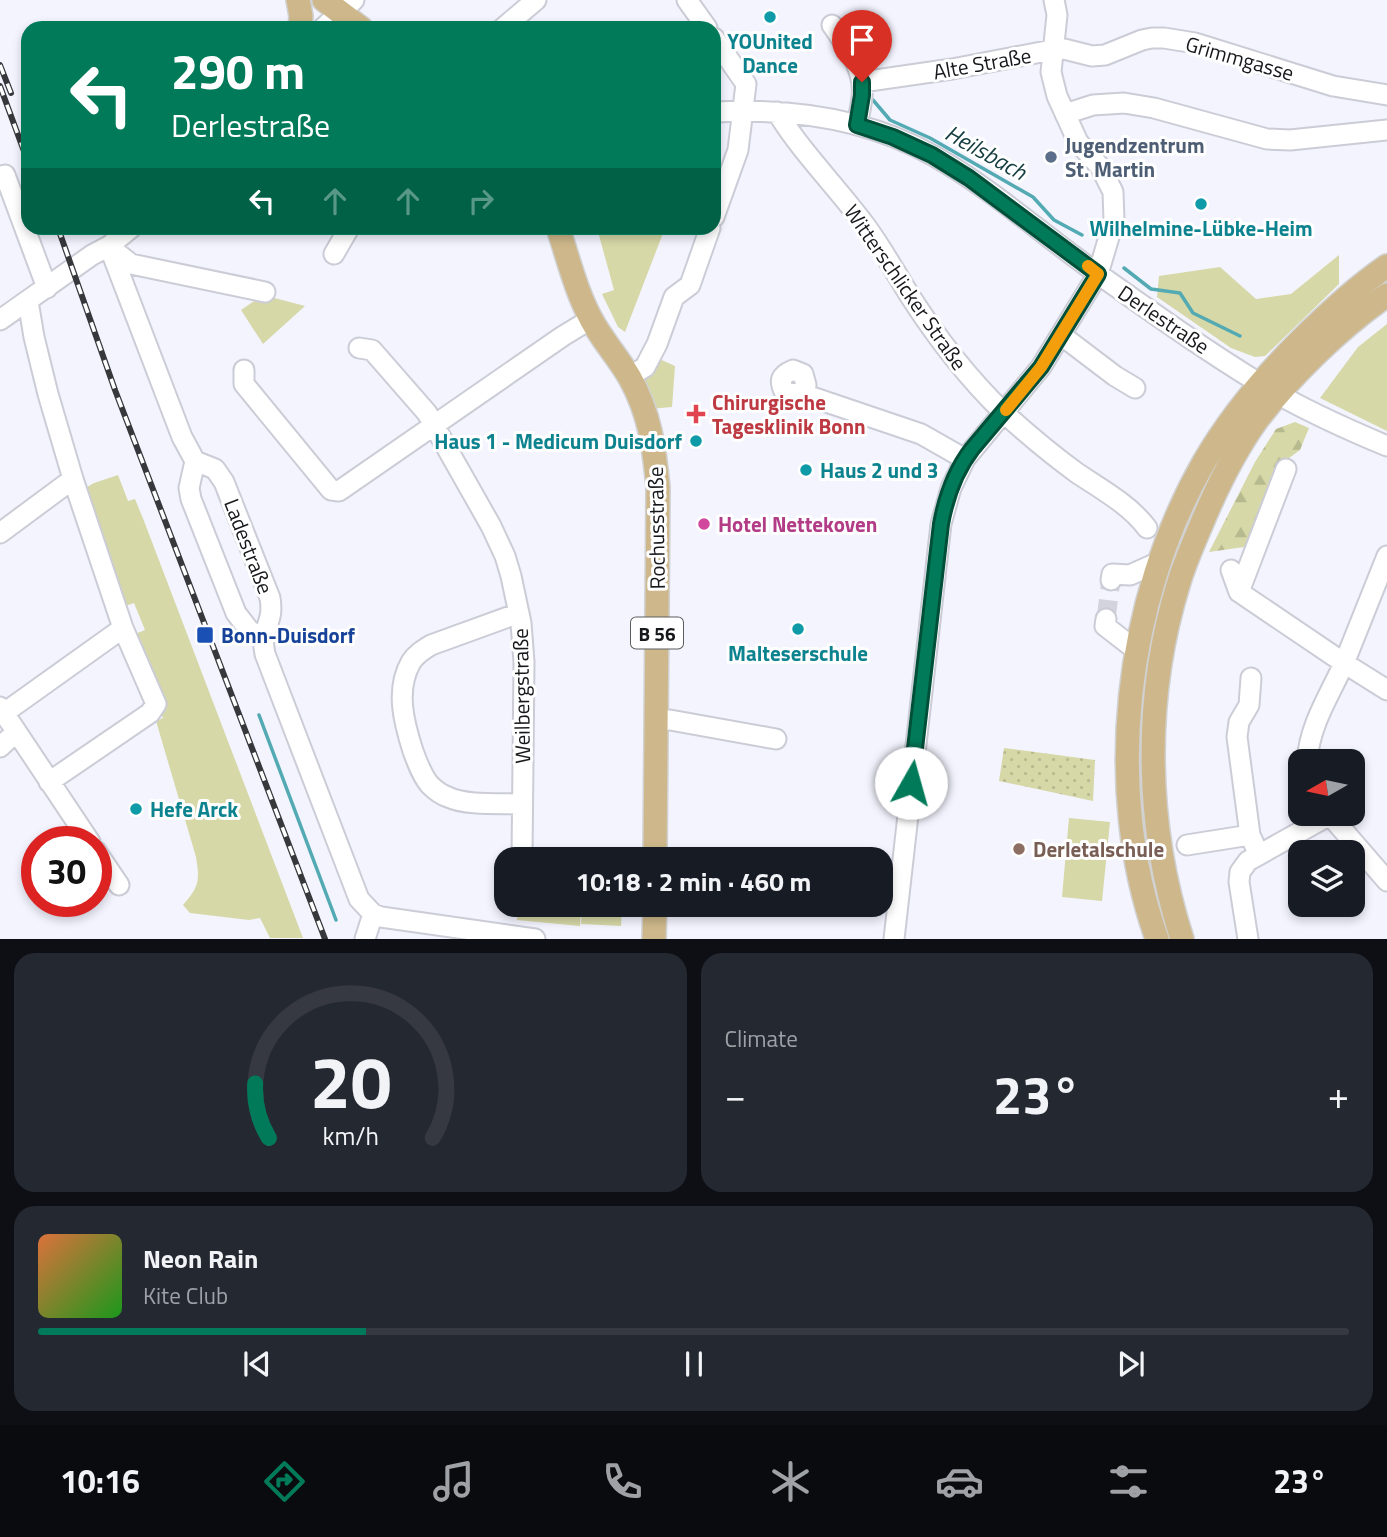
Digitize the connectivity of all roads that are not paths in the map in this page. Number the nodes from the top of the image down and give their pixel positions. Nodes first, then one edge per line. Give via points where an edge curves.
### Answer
1 (298, 0) edge
2 (536, 0) edge
3 (687, 0) edge
4 (1054, 0) edge
5 (335, 10) edge
6 (301, 21) edge
7 (351, 21) edge
8 (511, 21) edge
9 (702, 21) edge
10 (832, 25) dead end
11 (721, 48) edge
12 (1052, 50) junction
13 (862, 82) junction
14 (1387, 95) edge
15 (742, 111) junction
16 (778, 111) junction
17 (721, 112) edge
18 (1065, 114) junction
19 (857, 125) junction
20 (1387, 130) edge
21 (5, 175) dead end
22 (721, 197) edge
23 (21, 218) edge
24 (27, 235) edge
25 (122, 235) edge
26 (345, 235) edge
27 (560, 235) edge
28 (708, 235) edge
29 (109, 246) junction
30 (334, 254) dead end
31 (1387, 266) edge
32 (1098, 274) junction
33 (47, 288) junction
34 (265, 292) dead end
35 (1387, 295) edge
36 (28, 301) junction
37 (591, 319) junction
38 (0, 320) edge
39 (1061, 335) junction
40 (359, 348) dead end
41 (243, 370) dead end
42 (629, 377) junction
43 (1135, 388) dead end
44 (1268, 389) junction
45 (803, 394) dead end
46 (1004, 413) junction
47 (434, 426) junction
48 (1387, 446) edge
49 (965, 459) junction
50 (195, 461) junction
51 (1286, 469) dead end
52 (73, 479) junction
53 (1147, 528) dead end
54 (0, 533) edge
55 (1387, 556) edge
56 (1159, 562) junction
57 (1231, 570) dead end
58 (1111, 580) dead end
59 (1239, 592) junction
60 (519, 613) junction
61 (1106, 619) dead end
62 (123, 628) junction
63 (264, 639) junction
64 (1136, 650) junction
65 (1344, 663) junction
66 (1251, 678) dead end
67 (1387, 690) edge
68 (2, 710) edge
69 (657, 720) junction
70 (16, 732) junction
71 (776, 739) dead end
72 (0, 747) edge
73 (1308, 749) edge
74 (49, 782) junction
75 (522, 804) junction
76 (79, 826) edge
77 (1309, 826) edge
78 (1339, 826) edge
79 (1250, 835) junction
80 (1187, 845) dead end
81 (522, 847) edge
82 (655, 847) edge
83 (1259, 855) junction
84 (112, 875) edge
85 (1387, 881) edge
86 (119, 885) dead end
87 (373, 914) junction
88 (655, 917) edge
89 (365, 939) edge
90 (535, 939) edge
91 (654, 939) edge
92 (894, 939) edge
93 (1157, 939) edge
94 (1182, 939) edge
95 (1248, 939) edge

1 - 6 main road
2 - 8 street
3 - 9 street
4 - 12 street, Alte Straße via 1057,15
5 - 7 main road
10 - 13 street via 855,59
11 - 15 street via 746,83
12 - 13 street, Alte Straße
12 - 14 street, Grimmgasse via 1105,55 1164,38 1195,43 1333,86
12 - 18 street via 1051,72
13 - 19 street
15 - 16 street, Derlestraße
15 - 17 street, Derlestraße
15 - 22 street via 738,150
16 - 19 street, Derlestraße
16 - 46 street, Witterschlicker Straße via 792,136 886,254 937,336
18 - 20 street via 1093,105 1124,103 1267,139
18 - 32 street via 1078,142 1101,168 1113,192 1114,220
19 - 32 street, Derlestraße via 893,137 960,172
21 - 23 street
24 - 33 street
25 - 29 street
26 - 30 street
27 - 37 main road, B 56
28 - 42 street via 690,285 674,297 645,367
29 - 33 street
29 - 34 street via 131,264
29 - 50 street, Ladestraße
31 - 44 main road via 1329,312
32 - 39 street
32 - 44 street, Derlestraße
33 - 36 street
35 - 44 main road
36 - 38 street
36 - 52 street via 45,383
37 - 42 main road, B 56
37 - 47 street
39 - 43 street
39 - 46 street
40 - 47 street, Weilbergstraße via 372,350
41 - 47 street via 244,384 331,491 339,491
42 - 69 main road, Rochusstraße / B 56 via 653,439 658,486
44 - 48 street, Derlestraße
44 - 56 main road via 1231,419 1182,505
44 - 94 main road via 1257,421 1220,481 1179,582 1162,647 1153,738 1155,806
45 - 49 street via 921,434
46 - 49 street
46 - 53 street, Witterschlicker Straße via 1067,466 1138,516
47 - 60 street, Weilbergstraße via 505,556
49 - 92 street via 941,524
50 - 63 street via 191,499 236,613 249,630
50 - 63 street, Ladestraße via 215,469 224,481 265,586 271,607
51 - 59 street
52 - 54 street
52 - 62 street
55 - 65 street
56 - 58 street via 1130,575 1112,574
56 - 64 main road
57 - 59 street
59 - 65 street
60 - 75 street, Weilbergstraße via 524,662
60 - 75 street via 419,652 404,682 402,703 418,764 430,786 449,798 471,803
61 - 64 street via 1105,626
62 - 68 street
62 - 74 street via 156,704 150,713
63 - 87 street, Ladestraße via 265,654 359,899
64 - 93 main road via 1129,705 1128,776 1136,855
65 - 67 street
65 - 73 street via 1316,719
66 - 79 street via 1249,705 1237,737
68 - 70 street
69 - 71 street
69 - 82 main road, Rochusstraße / B 56
70 - 72 street
70 - 74 street
74 - 76 street
75 - 81 street, Weilbergstraße
77 - 83 street
78 - 85 street
79 - 80 street
79 - 83 street
83 - 95 street via 1240,872
84 - 86 street
87 - 89 street
87 - 90 street
88 - 91 main road

